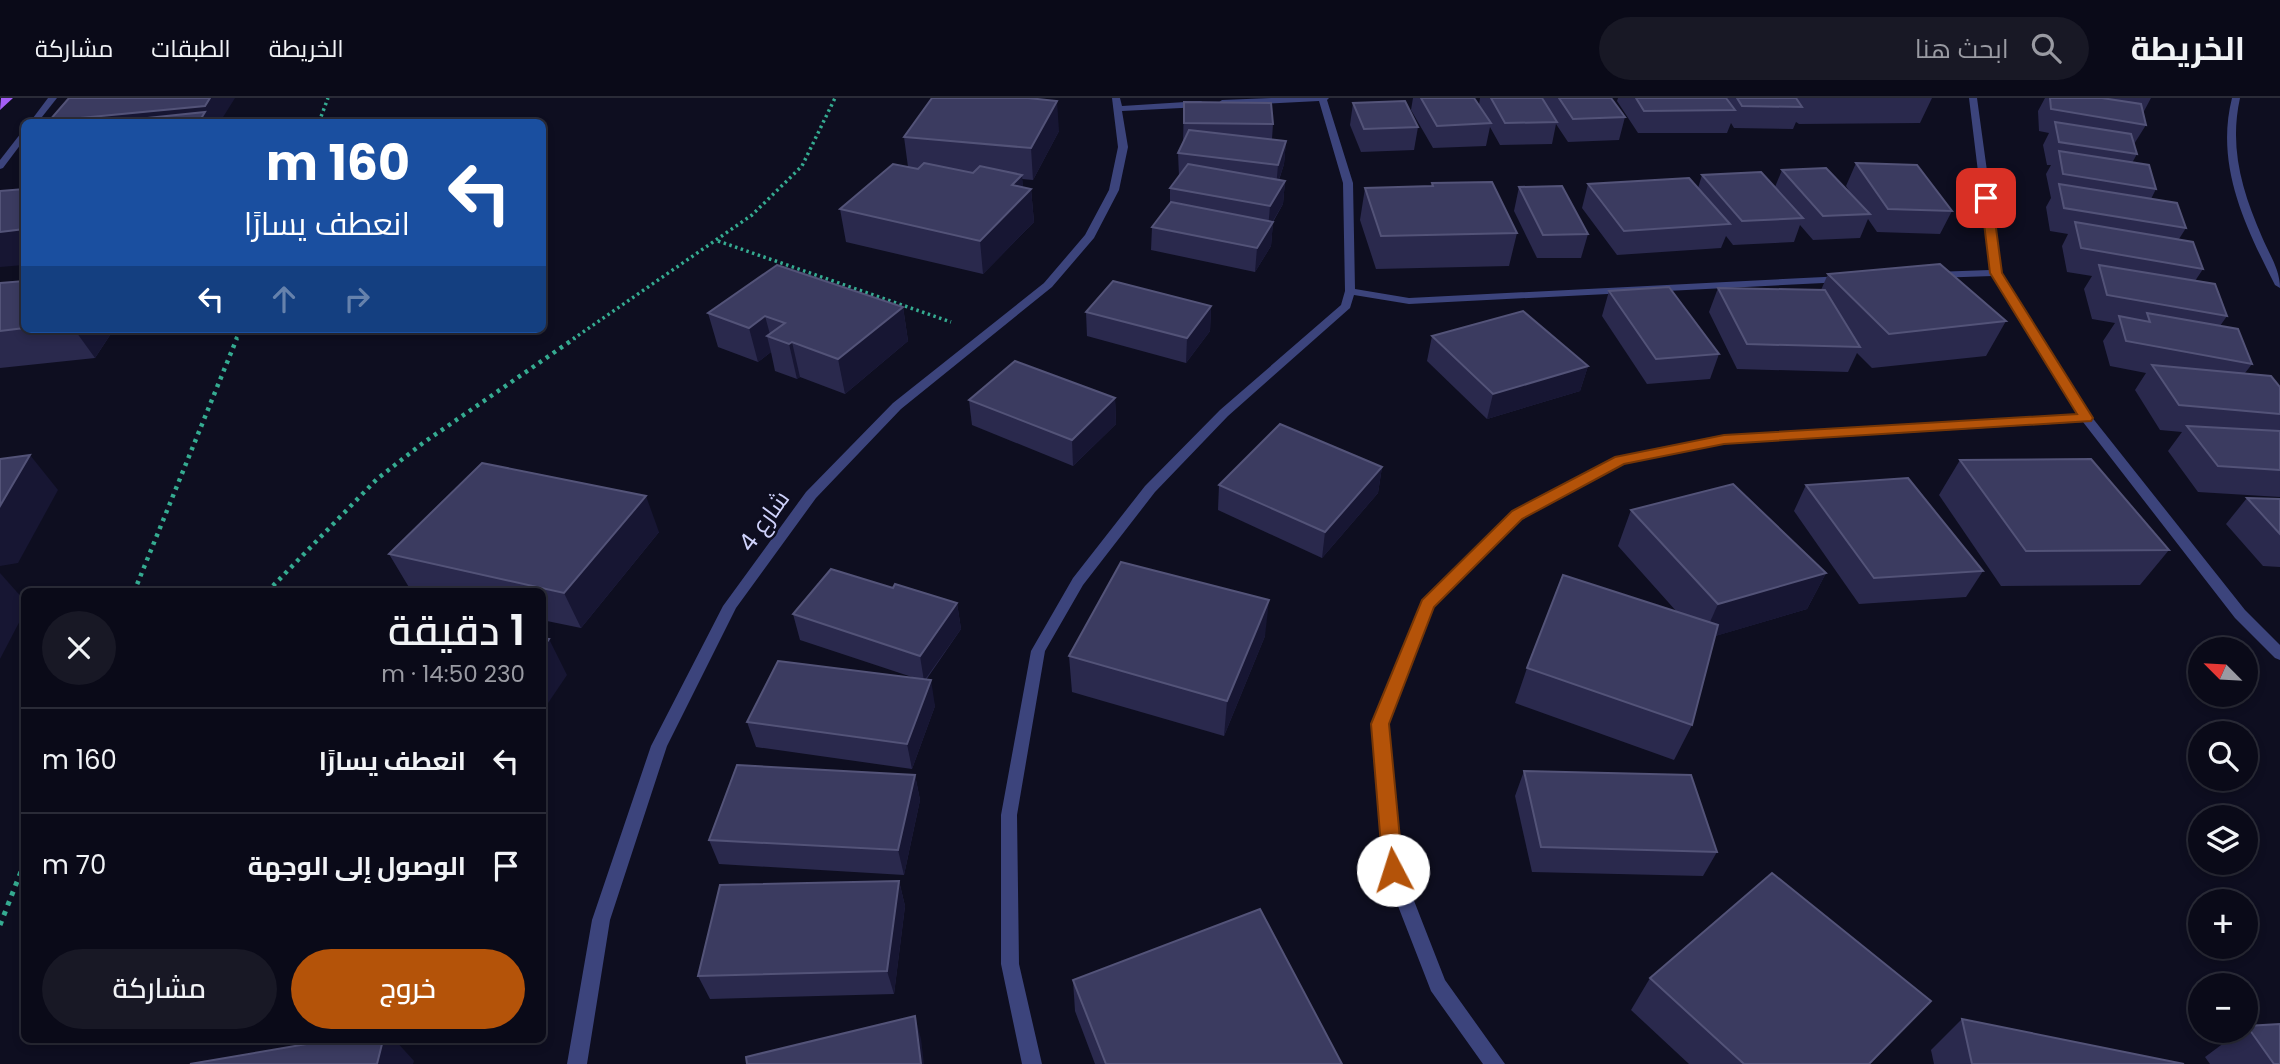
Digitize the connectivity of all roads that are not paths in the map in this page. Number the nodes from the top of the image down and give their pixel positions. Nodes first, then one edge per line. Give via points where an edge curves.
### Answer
1 (7, 98) edge
2 (54, 98) edge
3 (1323, 98) edge
4 (1973, 98) edge
5 (2236, 98) edge
6 (1117, 103) edge
7 (0, 106) edge
8 (36, 119) edge
9 (21, 139) edge
10 (0, 166) edge
11 (1996, 273) junction
12 (1925, 275) edge
13 (1855, 279) edge
14 (2280, 285) edge
15 (1350, 291) junction
16 (2087, 418) junction
17 (2280, 654) edge
18 (577, 1064) edge
19 (1032, 1064) edge
20 (1495, 1064) edge

1 - 7 main road
2 - 8 street
3 - 6 street
3 - 15 street via 1348,183
4 - 11 street
5 - 14 street via 2231,156 2246,215
6 - 18 street, شارع 4 via 1123,148 1114,190 1090,236 1048,285 897,406 811,495 730,606 659,746 605,907
9 - 10 street
11 - 12 street
11 - 16 street
13 - 15 street via 1409,301
15 - 19 street via 1346,306 1224,413 1150,489 1078,582 1038,651 1009,815 1010,964
16 - 17 street via 2240,614
16 - 20 street via 1724,440 1620,460 1517,515 1427,604 1380,724 1393,870 1438,985

